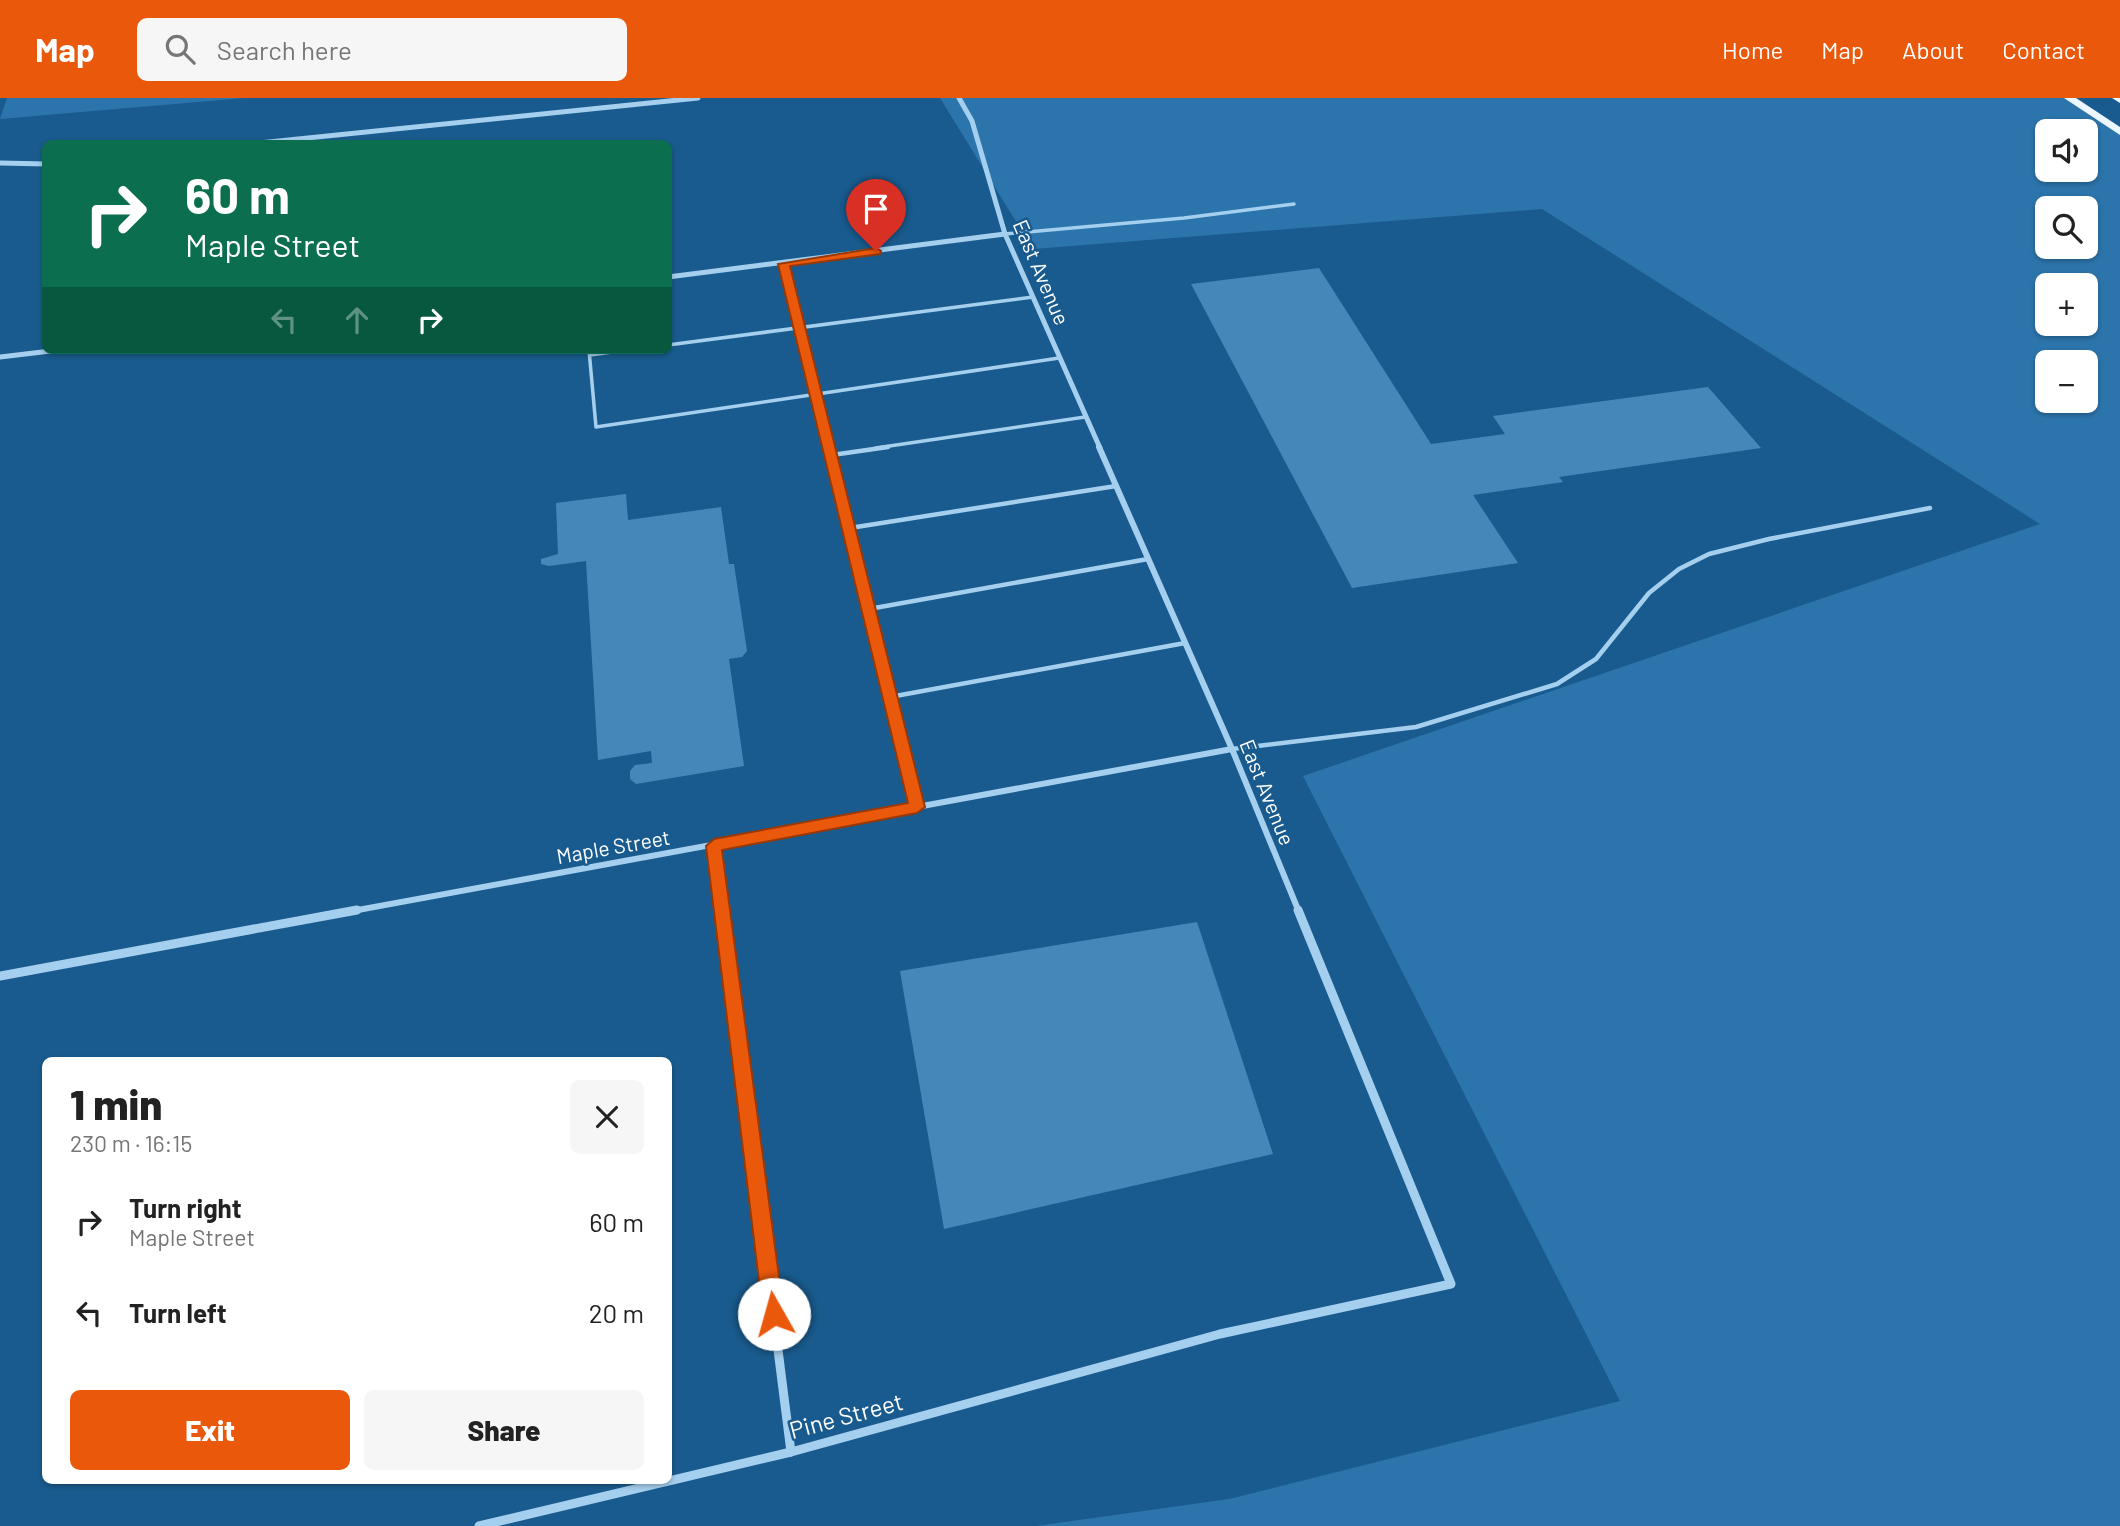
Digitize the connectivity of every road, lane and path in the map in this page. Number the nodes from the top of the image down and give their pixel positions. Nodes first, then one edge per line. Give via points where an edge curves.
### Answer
1 (698, 98) edge
2 (959, 98) edge
3 (2069, 98) edge
4 (2120, 132) edge
5 (288, 140) edge
6 (0, 163) edge
7 (42, 164) edge
8 (1294, 204) dead end
9 (1005, 234) junction
10 (784, 264) junction
11 (672, 277) edge
12 (1033, 297) junction
13 (799, 327) junction
14 (672, 344) edge
15 (42, 352) edge
16 (590, 354) edge
17 (0, 357) edge
18 (1059, 358) junction
19 (818, 394) junction
20 (1086, 416) junction
21 (832, 455) junction
22 (1116, 486) junction
23 (1930, 508) dead end
24 (849, 528) junction
25 (1148, 559) junction
26 (869, 609) junction
27 (1185, 643) junction
28 (890, 697) junction
29 (1232, 749) junction
30 (917, 807) junction
31 (714, 846) junction
32 (0, 976) edge
33 (1220, 1334) joint
34 (791, 1452) junction
35 (672, 1480) edge
36 (656, 1484) edge
37 (479, 1526) edge

1 - 5 street
2 - 9 street, East Avenue via 972,121
3 - 4 main road
6 - 7 street
8 - 9 lane
9 - 10 street
9 - 12 street, East Avenue
10 - 11 street
10 - 13 lane
12 - 13 lane
12 - 18 street, East Avenue
13 - 14 lane
13 - 19 lane
15 - 17 street
16 - 19 lane via 597,427
18 - 19 lane
18 - 20 street, East Avenue
19 - 21 lane
20 - 21 lane
20 - 22 street, East Avenue
21 - 24 lane
22 - 24 lane
22 - 25 street, East Avenue
23 - 29 lane via 1709,554 1679,569 1649,593 1596,659 1557,684 1416,727
24 - 26 lane
25 - 26 lane
25 - 27 street, East Avenue
26 - 28 lane
27 - 28 lane
27 - 29 street, East Avenue
28 - 30 lane
29 - 30 street, Maple Street
29 - 33 street, East Avenue via 1451,1284
30 - 31 street, Maple Street
31 - 32 street, Maple Street
31 - 34 street
33 - 34 street, Pine Street
34 - 35 street, Pine Street
36 - 37 street, Pine Street

